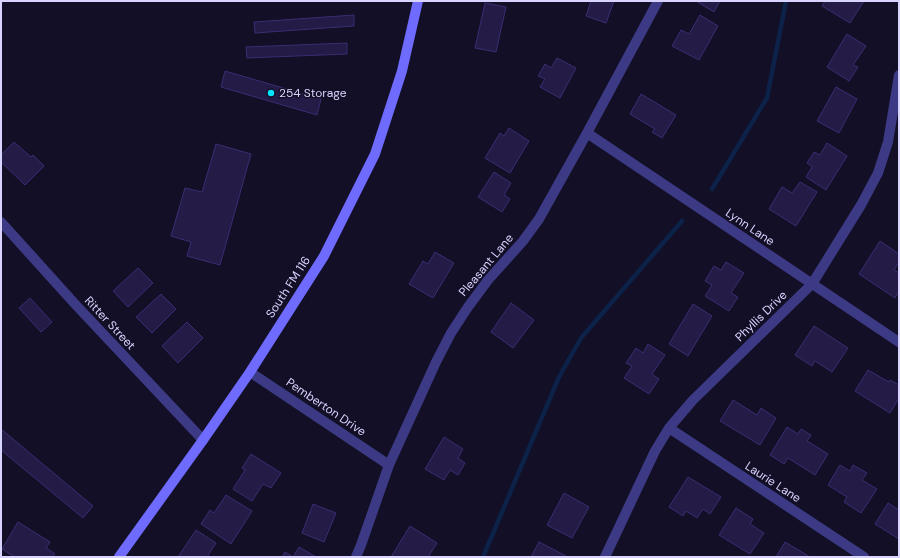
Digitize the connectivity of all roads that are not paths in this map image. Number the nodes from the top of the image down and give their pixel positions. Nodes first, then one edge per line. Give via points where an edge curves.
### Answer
1 (418, 1) edge
2 (658, 1) edge
3 (899, 75) edge
4 (897, 102) edge
5 (587, 133) junction
6 (1, 222) edge
7 (812, 284) junction
8 (899, 342) edge
9 (250, 372) junction
10 (669, 428) junction
11 (203, 440) junction
12 (389, 465) junction
13 (119, 557) edge
14 (356, 557) edge
15 (605, 557) edge
16 (864, 557) edge

1 - 9 main road, South FM 116 via 402,71 375,154 324,256
2 - 5 street, Pleasant Lane
3 - 4 street, Phyllis Drive
4 - 7 street, Phyllis Drive via 878,173
5 - 7 street, Lynn Lane
5 - 12 street, Pleasant Lane via 539,219 488,280 452,333
6 - 11 street, Ritter Street
7 - 8 street, Lynn Lane
7 - 10 street, Phyllis Drive via 693,400
9 - 11 main road, South FM 116
9 - 12 street, Pemberton Drive
10 - 15 street, Phyllis Drive via 655,451
10 - 16 street, Laurie Lane
11 - 13 main road, South FM 116
12 - 14 street, Pleasant Lane

